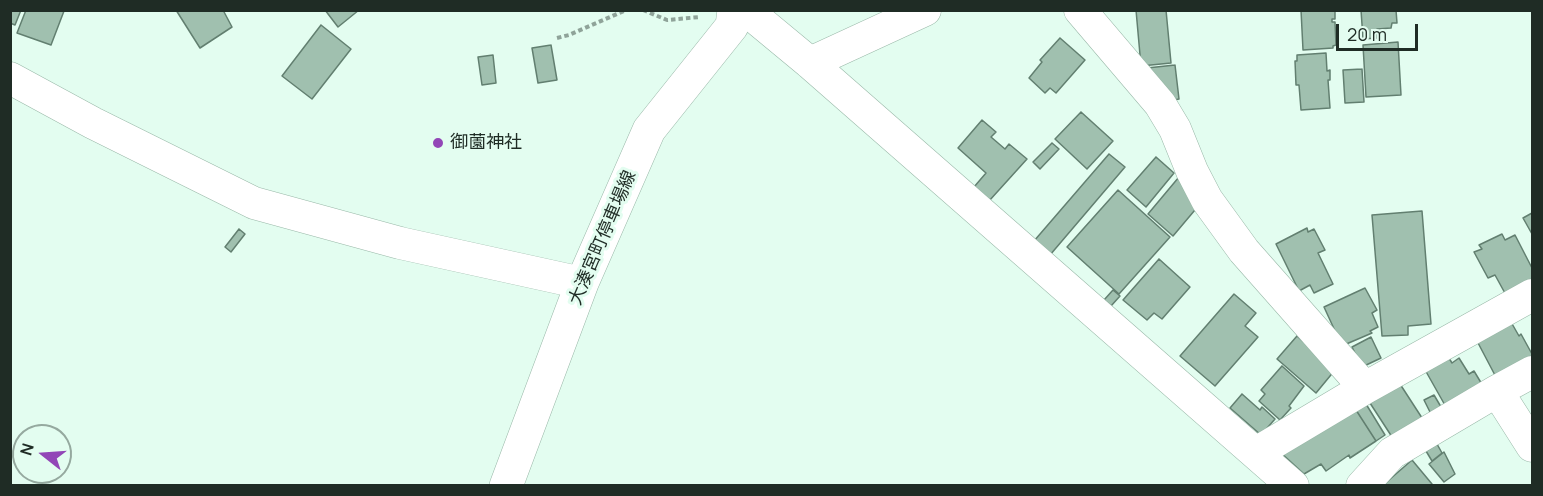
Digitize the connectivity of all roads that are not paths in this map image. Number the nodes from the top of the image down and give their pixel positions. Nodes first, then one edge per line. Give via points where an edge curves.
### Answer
1 (746, 10) edge
2 (925, 10) edge
3 (1080, 10) edge
4 (718, 14) edge
5 (810, 63) junction
6 (10, 78) edge
7 (582, 283) junction
8 (1533, 295) edge
9 (1533, 372) edge
10 (1365, 388) junction
11 (1497, 391) junction
12 (1533, 446) edge
13 (1256, 453) junction
14 (506, 486) edge
15 (1293, 486) edge
16 (1362, 486) edge

1 - 5 street
2 - 5 street
3 - 10 street via 1160,104 1207,200 1244,251
4 - 7 main road, 大湊宮町停車場線 via 732,26 649,130
5 - 13 street
6 - 7 street via 254,203 400,243
7 - 14 main road, 大湊宮町停車場線
8 - 10 street
9 - 11 street
10 - 13 street
11 - 12 street
11 - 16 street via 1392,453
13 - 15 street

